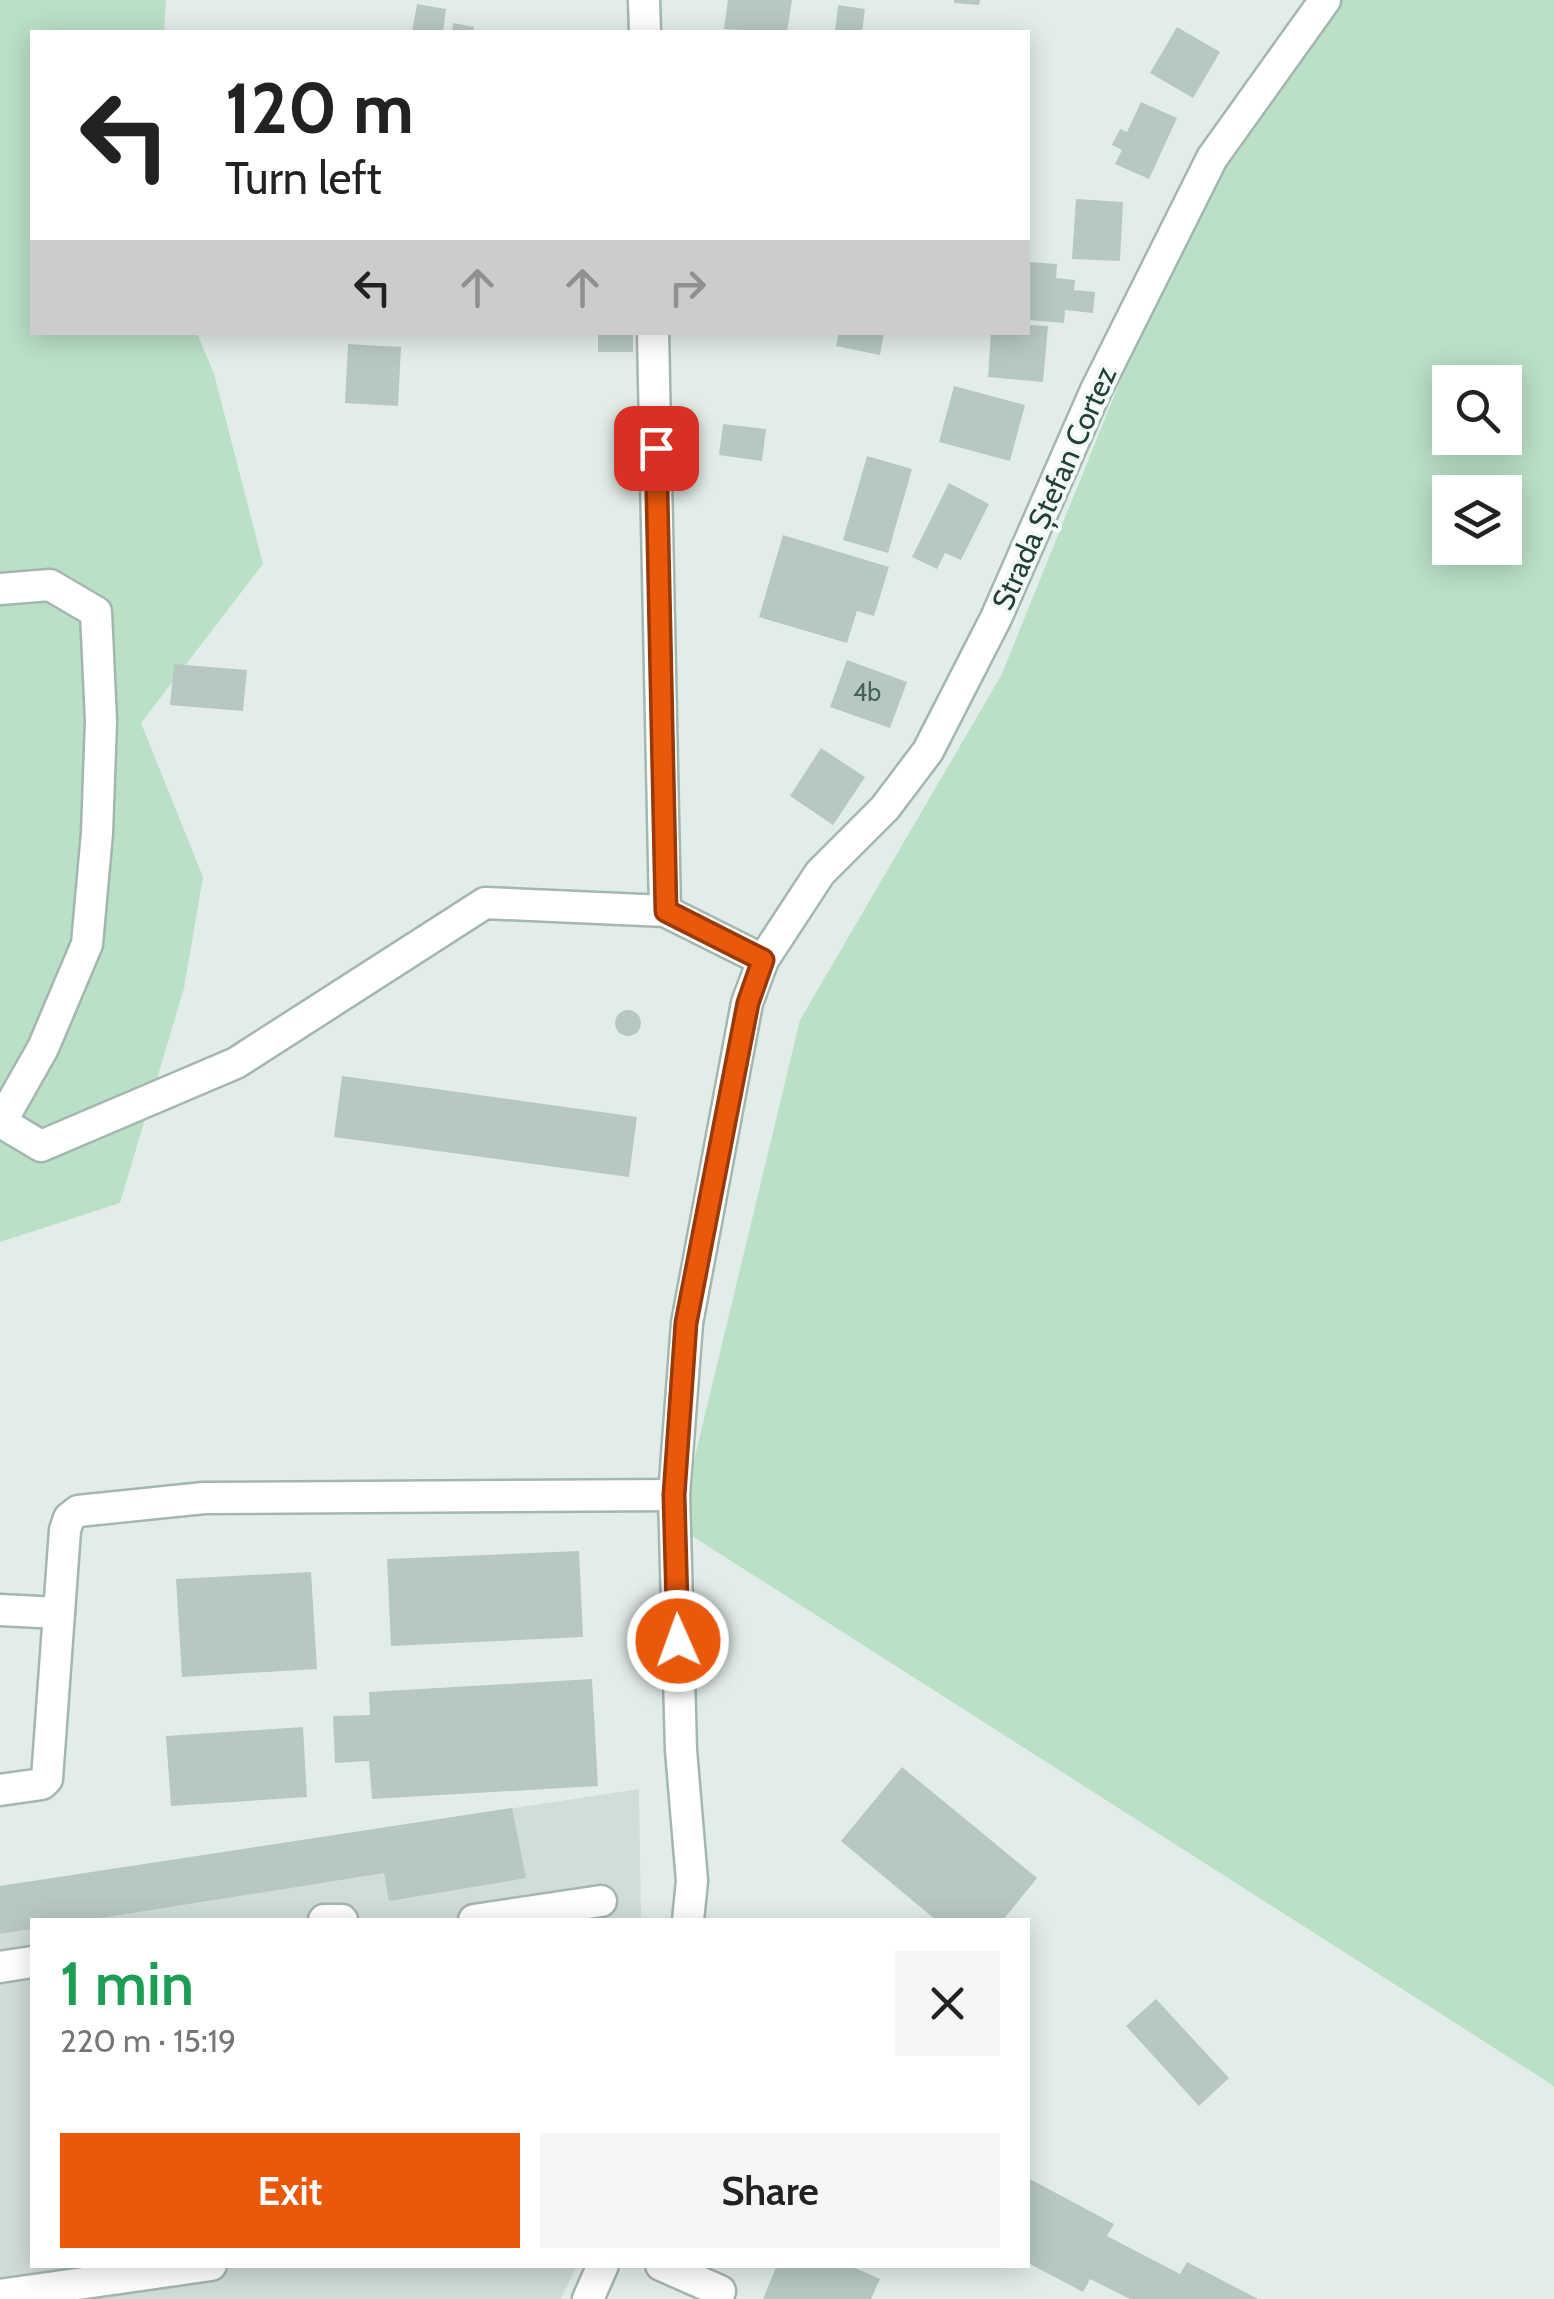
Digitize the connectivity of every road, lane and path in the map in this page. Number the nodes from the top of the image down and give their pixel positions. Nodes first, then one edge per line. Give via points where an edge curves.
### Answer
1 (644, 0) edge
2 (1325, 0) edge
3 (645, 30) edge
4 (653, 335) edge
5 (0, 590) edge
6 (666, 911) junction
7 (763, 960) junction
8 (674, 1495) junction
9 (0, 1610) edge
10 (60, 1613) junction
11 (0, 1790) edge
12 (602, 1901) dead end
13 (487, 1918) edge
14 (688, 1918) edge
15 (30, 1962) edge
16 (0, 1967) edge
17 (191, 2268) edge
18 (602, 2268) edge
19 (668, 2268) edge
20 (0, 2296) edge
21 (588, 2299) edge
22 (716, 2299) edge

1 - 3 street
2 - 7 street, Strada Ștefan Cortez via 1212,158 928,751 885,808 820,873
4 - 6 street
5 - 6 street via 50,585 96,612 101,721 87,944 43,1048 1,1122 41,1146 236,1063 486,903
6 - 7 street
7 - 8 street, Strada Ștefan Cortez via 748,1003 686,1323
8 - 10 street via 204,1498 78,1511 65,1530
8 - 14 street, Strada Ștefan Cortez via 692,1881
9 - 10 street
10 - 11 street via 47,1779
12 - 13 street
15 - 16 street
17 - 20 street
18 - 21 street
19 - 22 street via 720,2291

